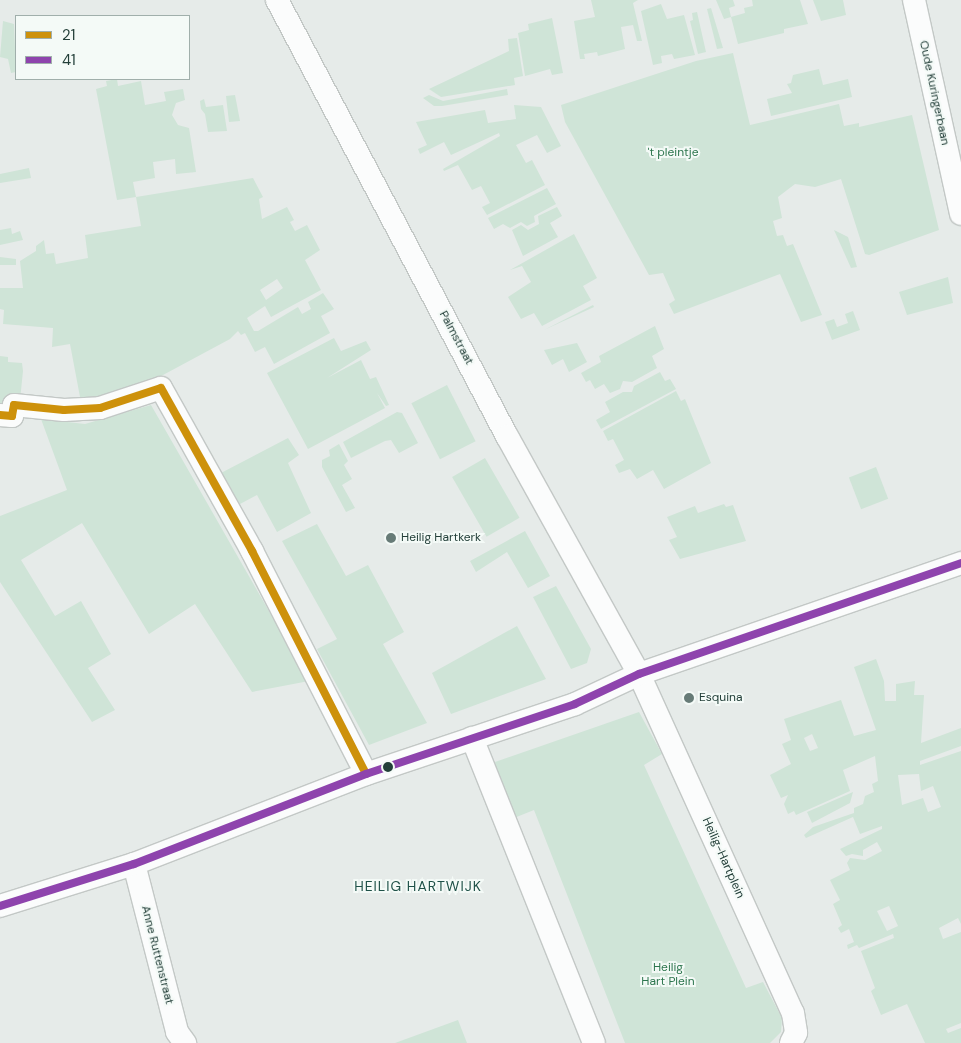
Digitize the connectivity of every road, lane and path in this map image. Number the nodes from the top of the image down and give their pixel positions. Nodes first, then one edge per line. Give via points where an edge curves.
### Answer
1 (277, 0) edge
2 (914, 0) edge
3 (961, 214) edge
4 (0, 415) edge
5 (961, 563) edge
6 (639, 674) junction
7 (472, 738) junction
8 (366, 774) junction
9 (134, 864) junction
10 (0, 906) edge
11 (185, 1043) edge
12 (594, 1043) edge
13 (791, 1043) edge

1 - 6 street, Palmstraat via 507,436
2 - 3 street, Oude Kuringerbaan
4 - 8 street via 12,416 14,405 64,410 100,408 161,388 252,551
5 - 6 street
6 - 7 street via 575,704
6 - 13 street, Heilig-Hartplein via 793,1013 796,1033
7 - 8 street
7 - 12 street
8 - 9 street
9 - 10 street
9 - 11 street, Anne Ruttenstraat via 176,1032

